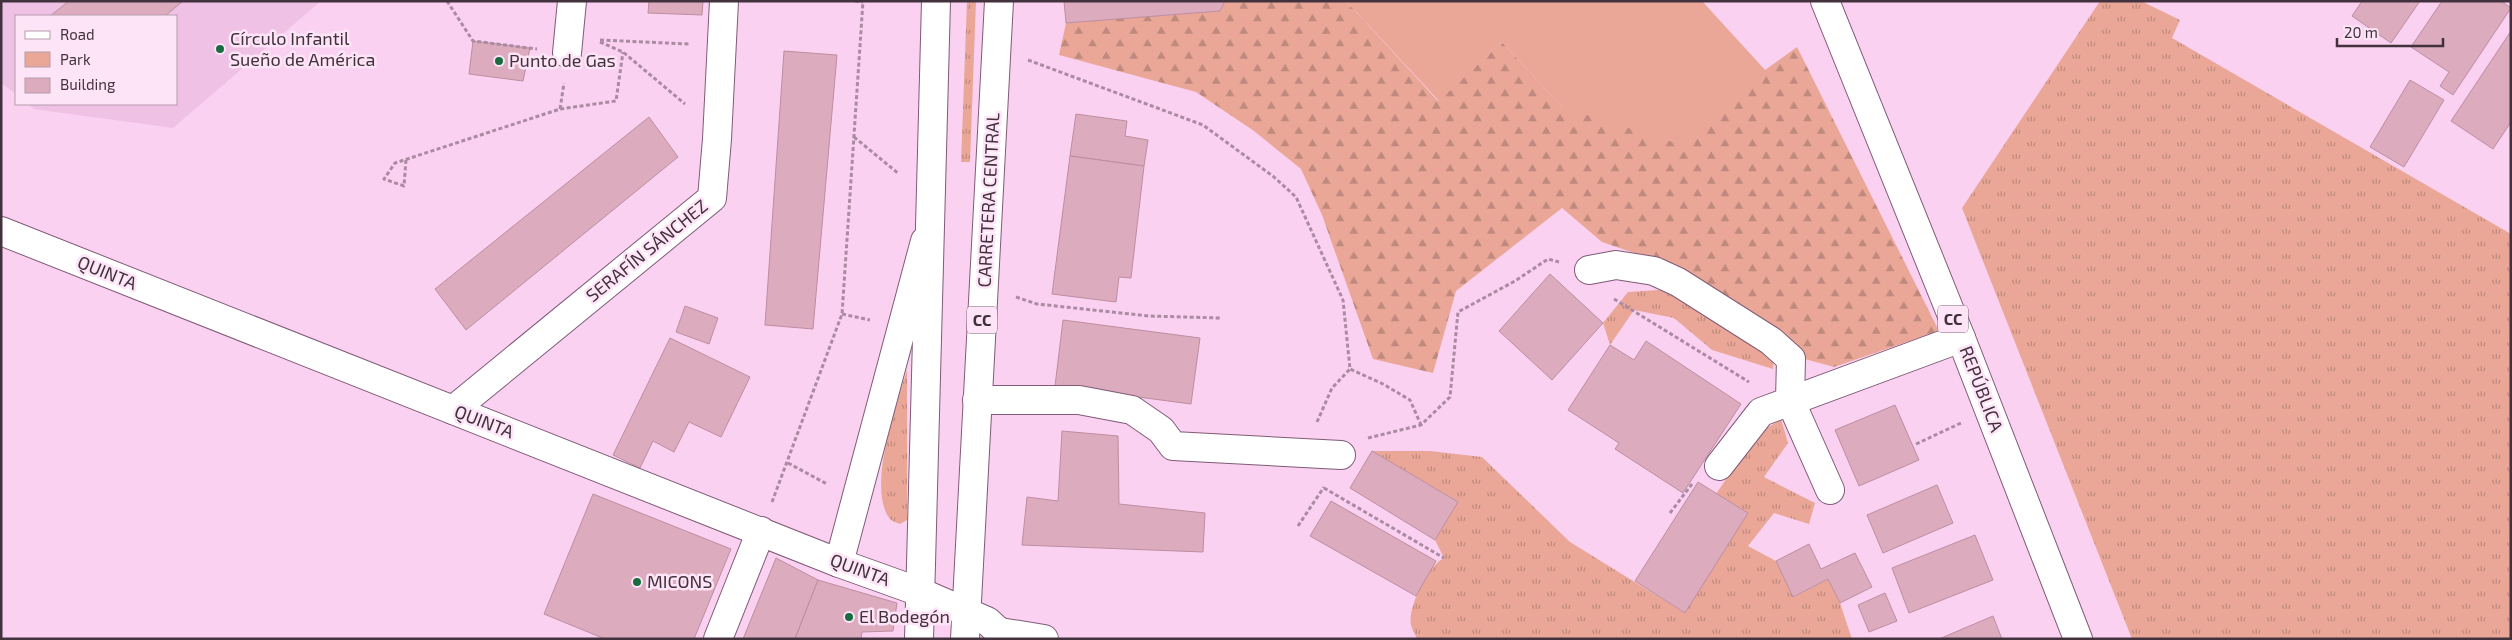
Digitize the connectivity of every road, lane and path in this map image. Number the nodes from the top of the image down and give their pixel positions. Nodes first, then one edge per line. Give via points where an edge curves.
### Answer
1 (447, 1) edge
2 (572, 1) edge
3 (724, 1) edge
4 (856, 1) edge
5 (862, 1) edge
6 (936, 1) edge
7 (999, 1) edge
8 (1825, 1) edge
9 (722, 46) junction
10 (997, 49) junction
11 (623, 52) junction
12 (567, 53) junction
13 (560, 109) junction
14 (854, 136) junction
15 (717, 139) junction
16 (406, 160) junction
17 (931, 213) junction
18 (1, 230) edge
19 (1548, 259) junction
20 (1577, 270) junction
21 (984, 286) junction
22 (1607, 294) dead end
23 (1220, 318) dead end
24 (1961, 338) junction
25 (1350, 369) junction
26 (976, 400) junction
27 (1787, 401) junction
28 (453, 410) junction
29 (1989, 410) junction
30 (1420, 425) junction
31 (1365, 438) dead end
32 (1916, 444) dead end
33 (1294, 452) junction
34 (1341, 455) dead end
35 (788, 463) junction
36 (1719, 466) dead end
37 (1317, 485) dead end
38 (1830, 490) dead end
39 (856, 500) junction
40 (761, 531) junction
41 (1444, 558) dead end
42 (838, 563) junction
43 (920, 592) junction
44 (965, 626) edge
45 (1003, 635) edge
46 (718, 639) edge
47 (918, 639) edge
48 (1044, 639) edge
49 (2078, 639) edge

1 - 12 path via 473,41
2 - 12 street
3 - 9 street, SERAFÍN SÁNCHEZ
4 - 5 path
5 - 14 path
6 - 17 street
7 - 10 street, CARRETERA CENTRAL / CC
8 - 24 street, REPÚBLICA / CC
9 - 11 path via 597,40
9 - 15 street, SERAFÍN SÁNCHEZ
10 - 21 street, CARRETERA CENTRAL / CC
10 - 25 path via 1203,126 1274,177 1296,197 1343,300
11 - 13 path via 616,101
11 - 15 path via 699,116
12 - 13 path
13 - 16 path
14 - 17 path
14 - 35 path via 842,314
15 - 28 street, SERAFÍN SÁNCHEZ via 712,198
16 - 16 path via 395,163 384,178 404,186
17 - 39 street
17 - 43 street
18 - 28 street, QUINTA
19 - 20 path
19 - 20 path
19 - 30 path via 1515,282 1458,312 1450,397
20 - 27 street via 1616,265 1654,271 1678,282 1771,342 1791,359
21 - 23 path via 1037,304 1149,316
21 - 26 street, CARRETERA CENTRAL / CC
22 - 27 path
24 - 27 street
24 - 29 street, REPÚBLICA / CC
25 - 30 path via 1410,400
25 - 33 path via 1332,388 1308,443
26 - 33 street via 1079,400 1132,410 1161,430 1173,446
26 - 44 street, CARRETERA CENTRAL / CC
27 - 36 street via 1761,412
27 - 38 street
28 - 40 street, QUINTA
29 - 32 path
29 - 49 street, REPÚBLICA / CC
30 - 31 path
33 - 34 street
35 - 39 path
35 - 40 path
37 - 41 path
39 - 42 street
40 - 42 street, QUINTA
40 - 46 street
42 - 43 street, QUINTA
43 - 44 street, QUINTA
43 - 47 street
44 - 45 street, QUINTA via 987,621
45 - 48 street

